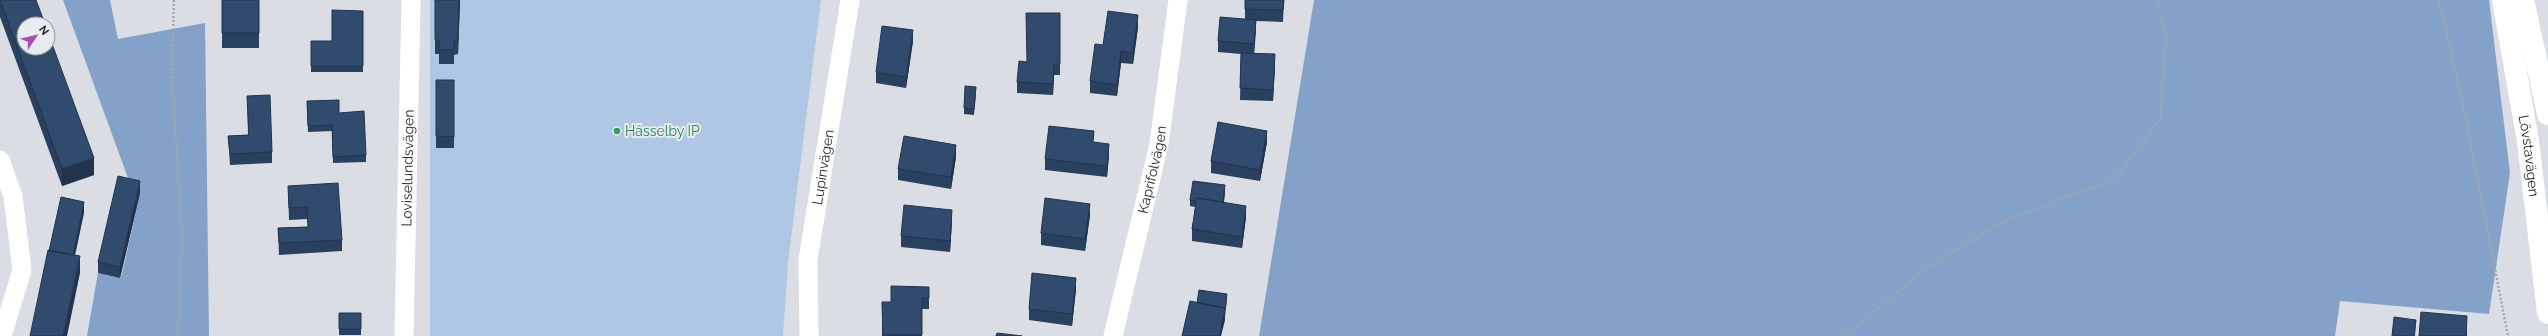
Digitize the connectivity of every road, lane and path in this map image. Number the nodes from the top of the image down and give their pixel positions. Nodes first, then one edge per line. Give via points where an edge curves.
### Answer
1 (174, 0) edge
2 (411, 0) edge
3 (850, 0) edge
4 (1178, 0) edge
5 (2157, 0) edge
6 (2439, 0) edge
7 (2503, 0) edge
8 (2523, 0) edge
9 (2548, 114) edge
10 (0, 160) edge
11 (2548, 312) edge
12 (2, 336) edge
13 (178, 336) edge
14 (404, 336) edge
15 (809, 336) edge
16 (1113, 336) edge
17 (1844, 336) edge
18 (2508, 336) edge

1 - 13 path via 172,74 182,238
2 - 14 street, Loviselundsvägen
3 - 15 street, Lupinvägen via 808,260
4 - 16 street, Kaprifolvägen via 1159,144
5 - 17 path via 2166,36 2160,120 2116,178 1998,224 1930,266
6 - 18 path via 2463,104
7 - 11 street, Lövstavägen via 2528,141
8 - 9 street, Lövstavägen
10 - 12 street via 13,196 22,270

